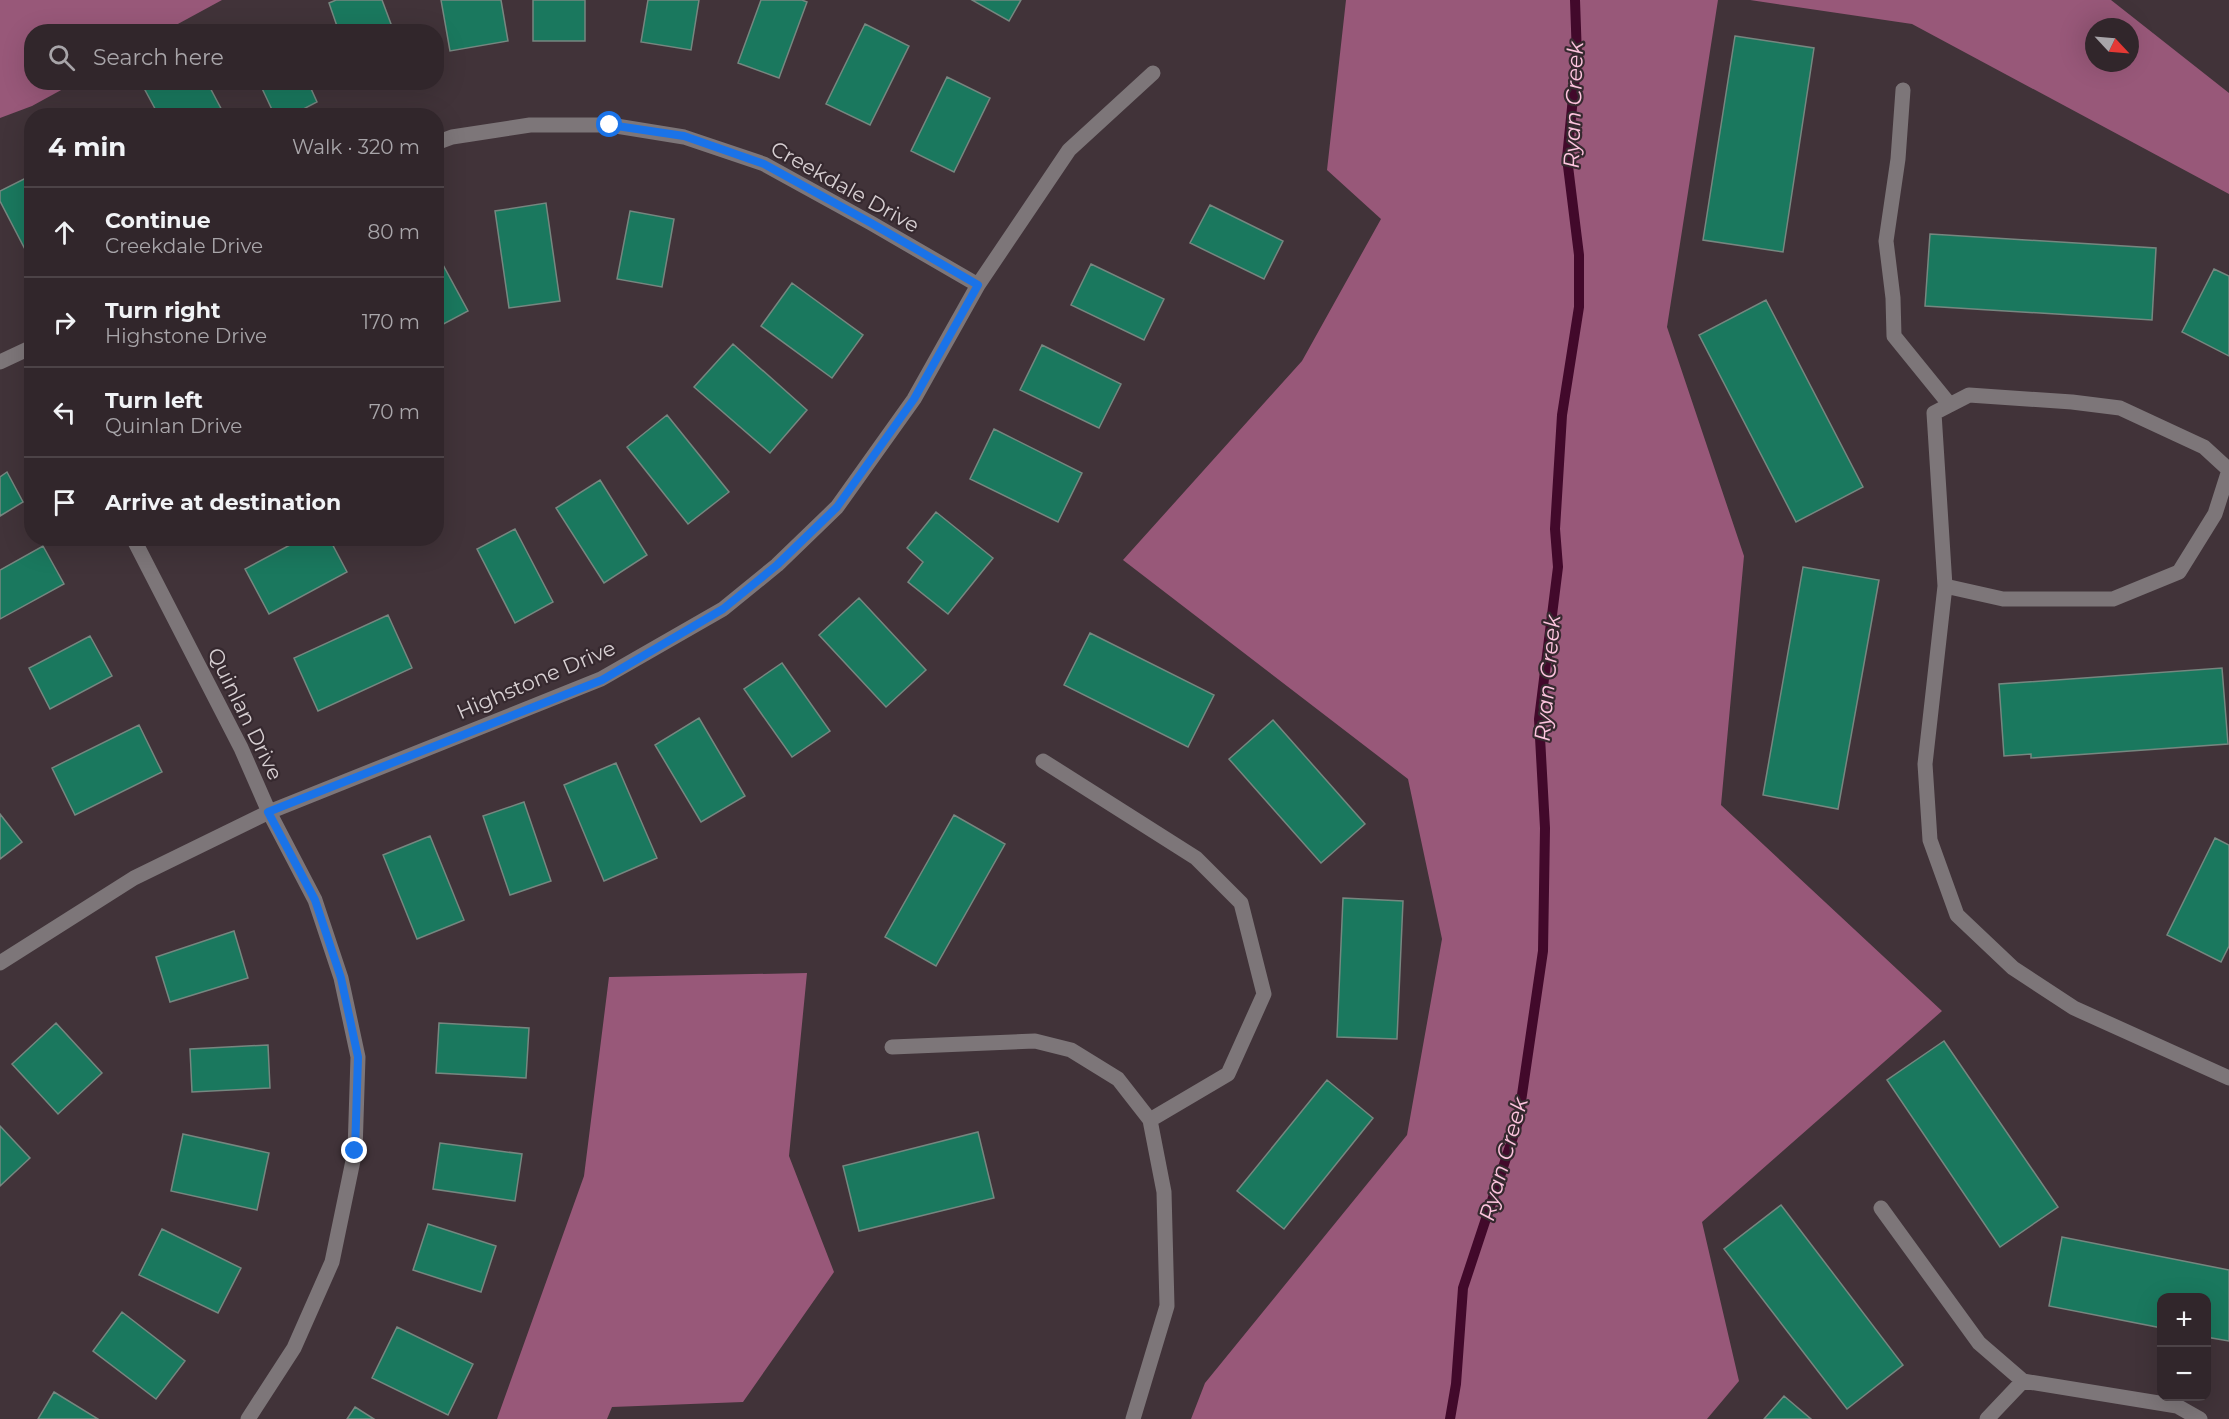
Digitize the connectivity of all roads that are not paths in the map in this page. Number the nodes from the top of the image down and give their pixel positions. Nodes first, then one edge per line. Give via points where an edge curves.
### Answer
1 (1153, 73) dead end
2 (1903, 90) dead end
3 (444, 140) edge
4 (978, 285) junction
5 (24, 351) edge
6 (0, 362) edge
7 (1950, 405) junction
8 (137, 546) edge
9 (1945, 585) junction
10 (1043, 761) dead end
11 (268, 812) junction
12 (0, 963) edge
13 (892, 1047) dead end
14 (2229, 1078) edge
15 (1150, 1120) junction
16 (1881, 1209) dead end
17 (2023, 1381) junction
18 (248, 1419) edge
19 (1133, 1419) edge
20 (1987, 1419) edge
21 (2200, 1419) edge

1 - 4 street, Highstone Drive via 1070,150
2 - 7 street via 1886,241 1894,336
3 - 4 street, Creekdale Drive via 530,125 610,125 684,136 764,164
4 - 11 street, Highstone Drive via 914,399 837,507 777,565 723,609 602,680
5 - 6 street
7 - 9 street via 1934,413
7 - 9 street via 1969,395 2120,408 2204,447 2229,470 2215,514 2179,572 2113,599 2003,599
8 - 11 street, Quinlan Drive via 240,748
9 - 14 street via 1925,764 1930,840 1957,915 2013,968 2074,1008
10 - 15 street via 1196,858 1241,903 1264,994 1228,1074
11 - 12 street, Highstone Drive via 134,878
11 - 18 street, Quinlan Drive via 315,900 341,978 358,1057 355,1151 332,1263 294,1348
13 - 15 street via 1035,1041 1071,1050 1118,1079
15 - 19 street via 1164,1192 1167,1306
16 - 17 street via 1979,1343
17 - 20 street
17 - 21 street via 2177,1406

